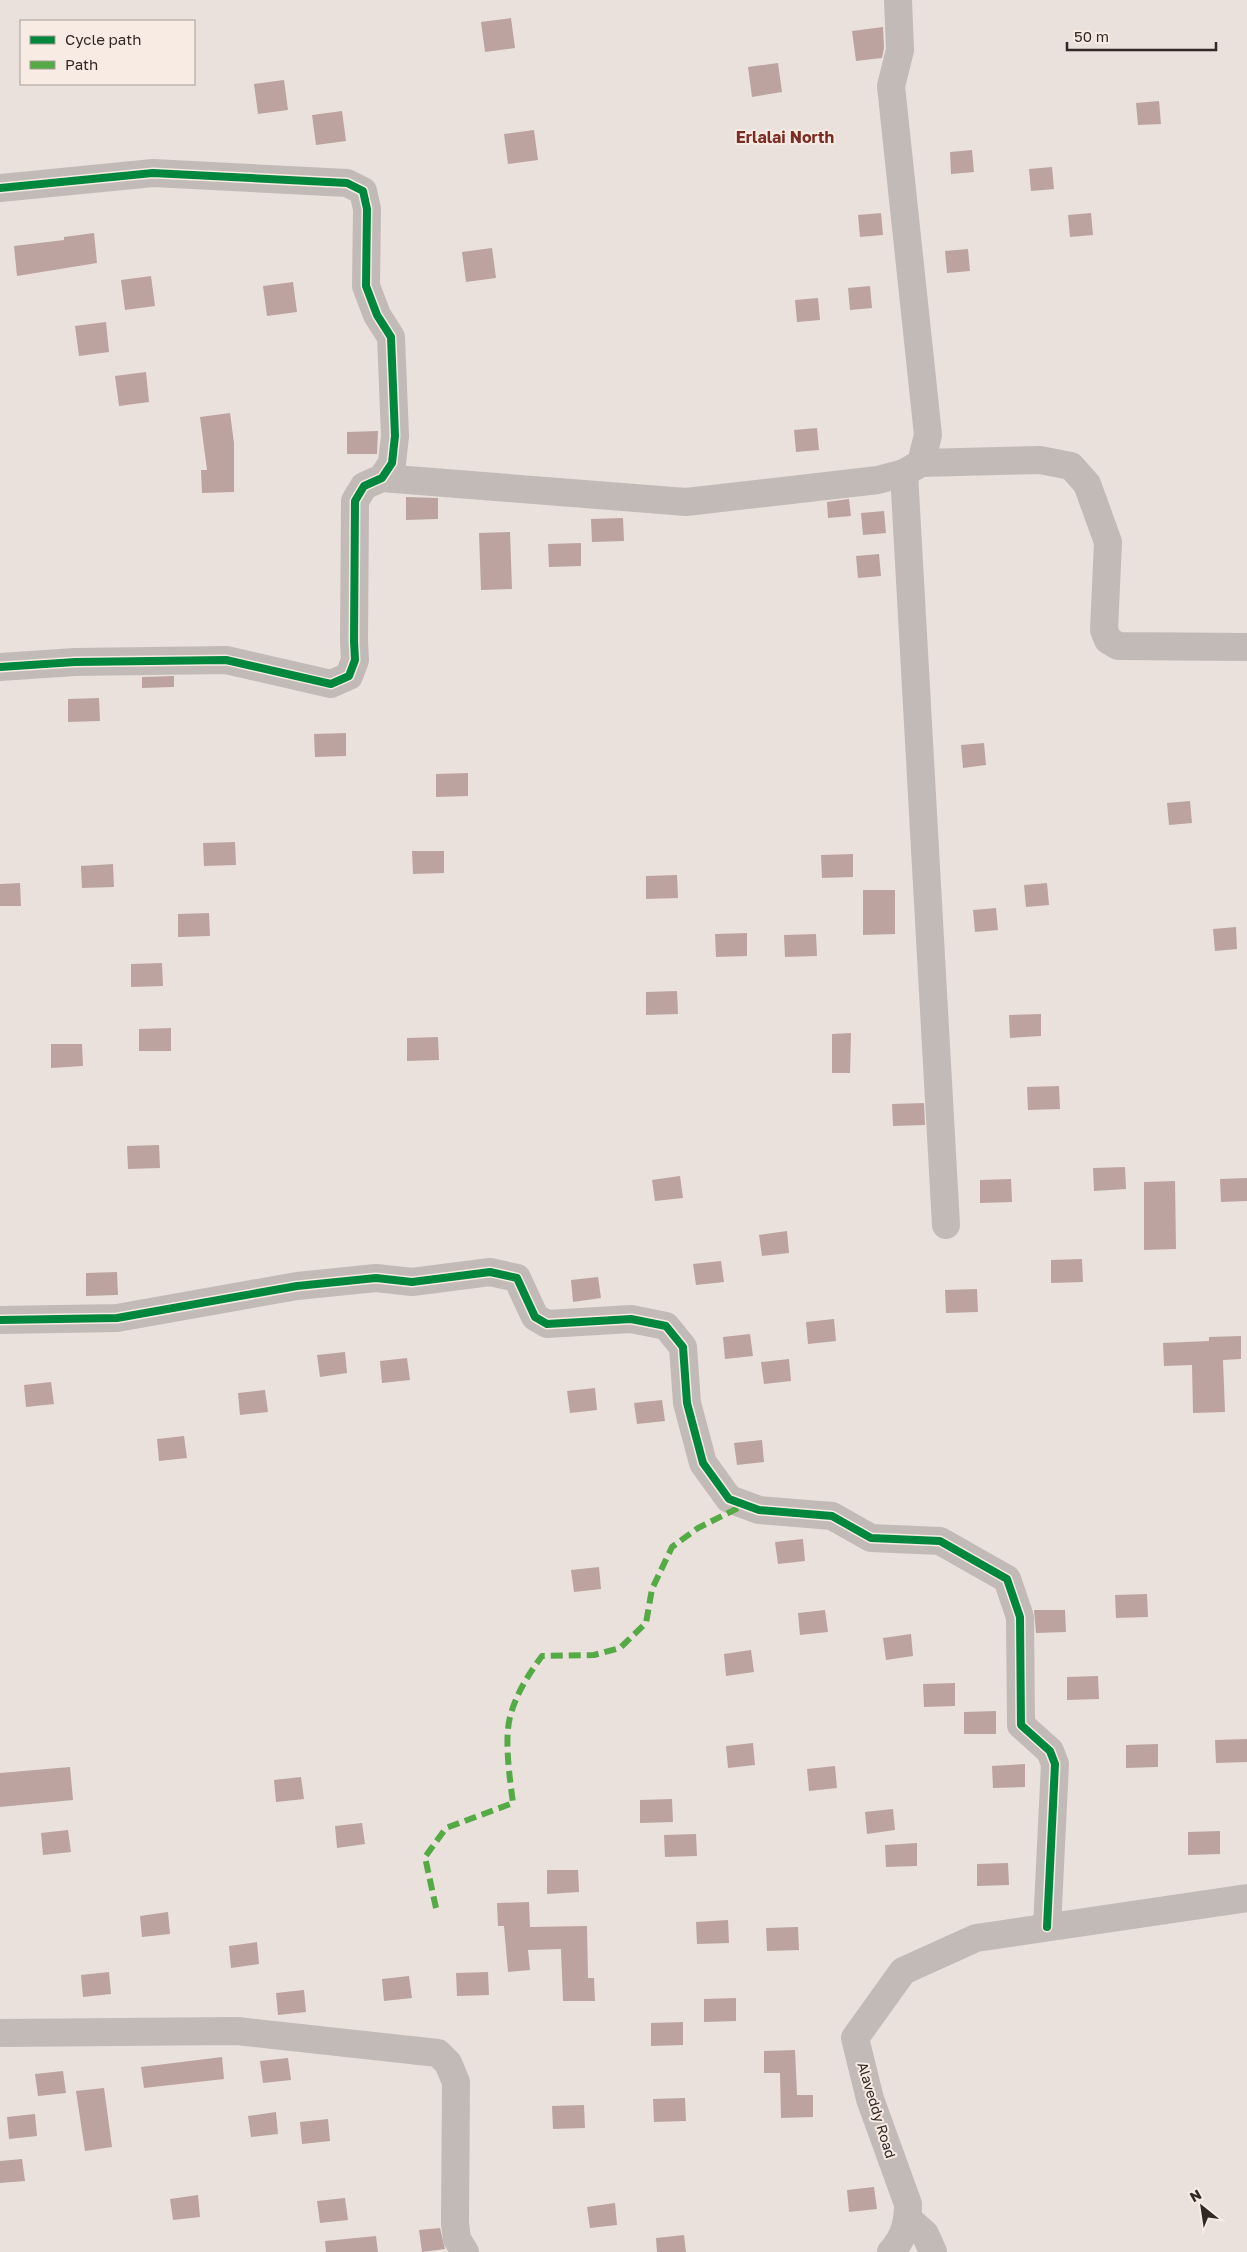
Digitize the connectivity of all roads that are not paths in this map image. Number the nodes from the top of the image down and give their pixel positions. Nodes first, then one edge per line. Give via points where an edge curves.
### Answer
1 (898, 0) edge
2 (0, 188) edge
3 (912, 468) junction
4 (382, 478) junction
5 (1247, 647) edge
6 (0, 667) edge
7 (946, 1225) dead end
8 (0, 1320) edge
9 (1247, 1898) edge
10 (1047, 1927) junction
11 (0, 2033) edge
12 (908, 2219) junction
13 (465, 2252) edge
14 (892, 2252) edge
15 (933, 2252) edge

1 - 3 street via 900,50 891,86 928,434
2 - 4 street via 153,173 347,183 363,191 368,209 366,286 376,315 391,338 395,436 392,463
3 - 4 street via 878,480 686,502
3 - 5 street via 1040,460 1071,466 1087,484 1108,542 1104,630 1108,640 1118,646
3 - 7 street
4 - 6 street via 364,486 355,501 356,660 349,676 331,684 226,660 75,662
8 - 10 street via 117,1318 297,1286 376,1278 412,1282 490,1272 517,1278 535,1317 547,1324 631,1319 666,1326 683,1347 688,1403 703,1463 729,1499 759,1510 832,1516 871,1538 940,1541 1007,1579 1020,1617 1021,1725 1050,1751 1055,1764
9 - 10 street, Alaveddy Road
10 - 12 street, Alaveddy Road via 976,1938 903,1971 856,2038 870,2099 908,2204
11 - 13 street via 237,2031 438,2053 448,2062 456,2082 454,2224 457,2239
12 - 14 street, Alaveddy Road via 902,2241
12 - 15 street via 925,2234

